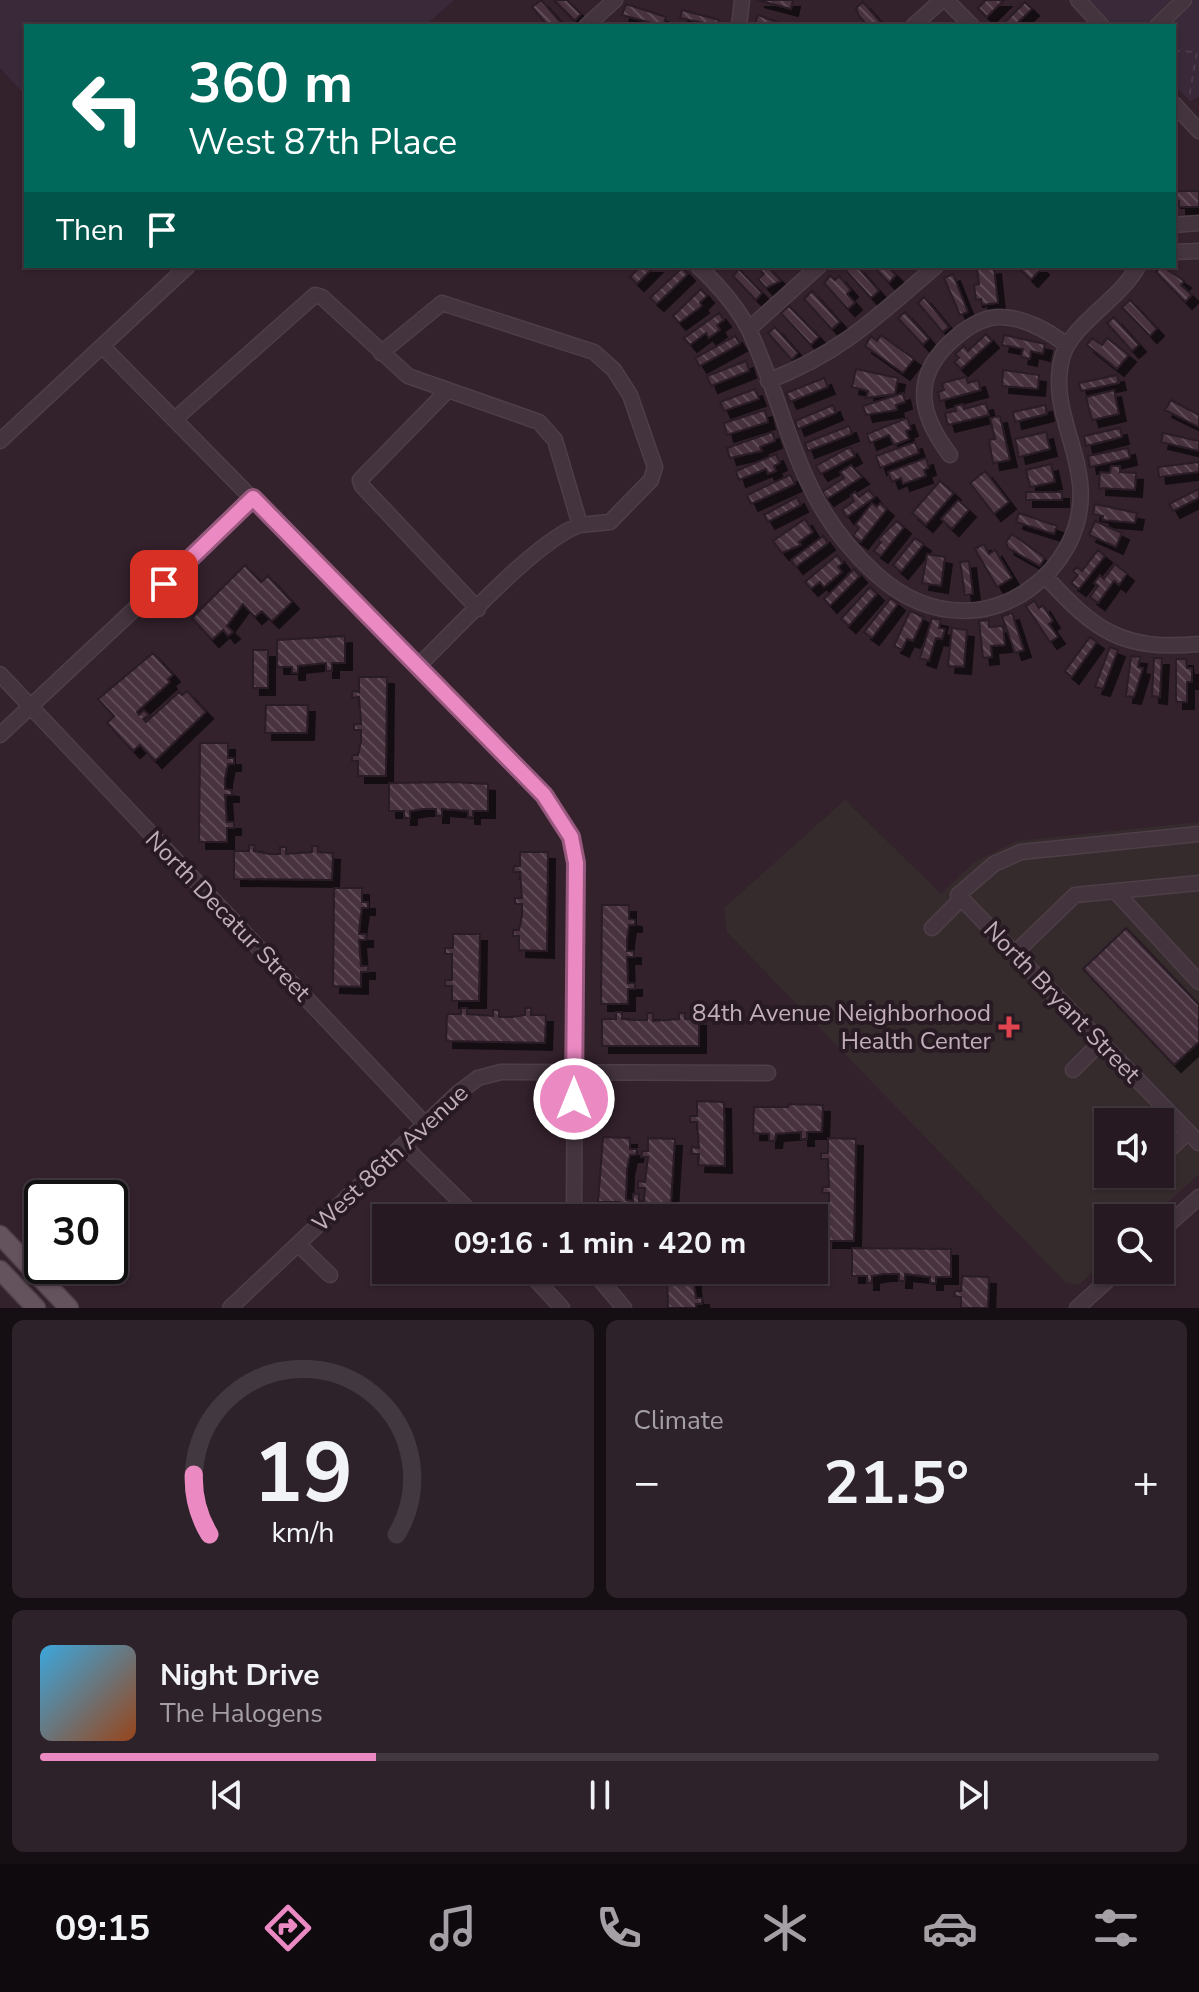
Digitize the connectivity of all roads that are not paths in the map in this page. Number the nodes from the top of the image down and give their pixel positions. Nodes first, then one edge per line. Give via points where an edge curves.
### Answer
1 (615, 0) edge
2 (742, 0) edge
3 (944, 0) edge
4 (1078, 0) edge
5 (1184, 0) edge
6 (588, 24) edge
7 (739, 24) edge
8 (915, 24) edge
9 (970, 24) edge
10 (1100, 24) edge
11 (1159, 24) edge
12 (1176, 106) edge
13 (1199, 131) edge
14 (1199, 223) edge
15 (1176, 225) edge
16 (1199, 251) edge
17 (1176, 252) edge
18 (186, 268) edge
19 (700, 268) edge
20 (817, 268) edge
21 (934, 268) edge
22 (1136, 268) edge
23 (749, 329) junction
24 (1067, 345) junction
25 (102, 346) junction
26 (381, 353) junction
27 (768, 381) junction
28 (448, 390) junction
29 (175, 419) junction
30 (0, 441) edge
31 (950, 455) dead end
32 (253, 498) junction
33 (580, 525) junction
34 (1045, 576) junction
35 (478, 609) junction
36 (1199, 644) edge
37 (417, 667) junction
38 (0, 674) edge
39 (30, 708) junction
40 (0, 735) edge
41 (1199, 834) edge
42 (1199, 883) edge
43 (1115, 891) junction
44 (960, 896) junction
45 (932, 928) dead end
46 (1015, 953) junction
47 (1199, 982) edge
48 (1101, 1042) junction
49 (1073, 1070) dead end
50 (574, 1071) junction
51 (768, 1073) dead end
52 (425, 1124) junction
53 (1188, 1132) junction
54 (1199, 1143) edge
55 (403, 1145) junction
56 (1174, 1145) edge
57 (1199, 1197) edge
58 (463, 1204) edge
59 (574, 1204) edge
60 (1174, 1219) edge
61 (0, 1235) edge
62 (298, 1244) junction
63 (0, 1270) edge
64 (330, 1275) dead end
65 (540, 1284) edge
66 (604, 1284) edge
67 (1104, 1284) edge
68 (36, 1308) edge
69 (69, 1308) edge
70 (230, 1308) edge
71 (562, 1308) edge
72 (624, 1308) edge
73 (1077, 1308) edge

1 - 6 street
2 - 7 street
3 - 8 street
3 - 9 street
4 - 10 street
5 - 11 street
12 - 13 street
14 - 15 street
16 - 17 street
18 - 25 street
19 - 23 street
20 - 23 street
21 - 27 street via 849,342
22 - 24 street
23 - 27 street
24 - 31 street via 1029,323 1004,317 975,323 949,343 934,361 923,396 931,428
24 - 34 street via 1060,381 1082,495 1076,530
25 - 29 street
25 - 30 street
26 - 28 street via 408,376
26 - 29 street via 315,295
26 - 33 street via 442,303 594,352 630,395 655,467 651,480 610,522
27 - 34 street via 817,506 887,584 922,604 969,610 1009,601
28 - 33 street via 547,428
28 - 35 street via 360,480
29 - 32 street
32 - 37 street
32 - 39 street
33 - 35 street via 540,549
34 - 36 street via 1105,632 1143,645
35 - 37 street
37 - 50 street via 544,795 571,837 576,863
38 - 39 street, North Decatur Street
39 - 40 street
39 - 52 street, North Decatur Street
41 - 44 street via 1021,852 994,864
42 - 43 street
43 - 46 street via 1075,895
43 - 47 street
44 - 45 street
44 - 46 street, North Bryant Street
46 - 48 street, North Bryant Street
48 - 49 street
48 - 53 street, North Bryant Street
50 - 51 street, West 86th Avenue
50 - 52 street, West 86th Avenue via 492,1073 471,1082
50 - 59 street
52 - 55 street, West 86th Avenue
53 - 54 street, North Bryant Street
53 - 56 street
55 - 58 street
55 - 62 street, West 86th Avenue
57 - 60 street
61 - 69 main road
62 - 64 street
62 - 70 street, West 86th Avenue
63 - 68 main road
65 - 71 street
66 - 72 street
67 - 73 street

